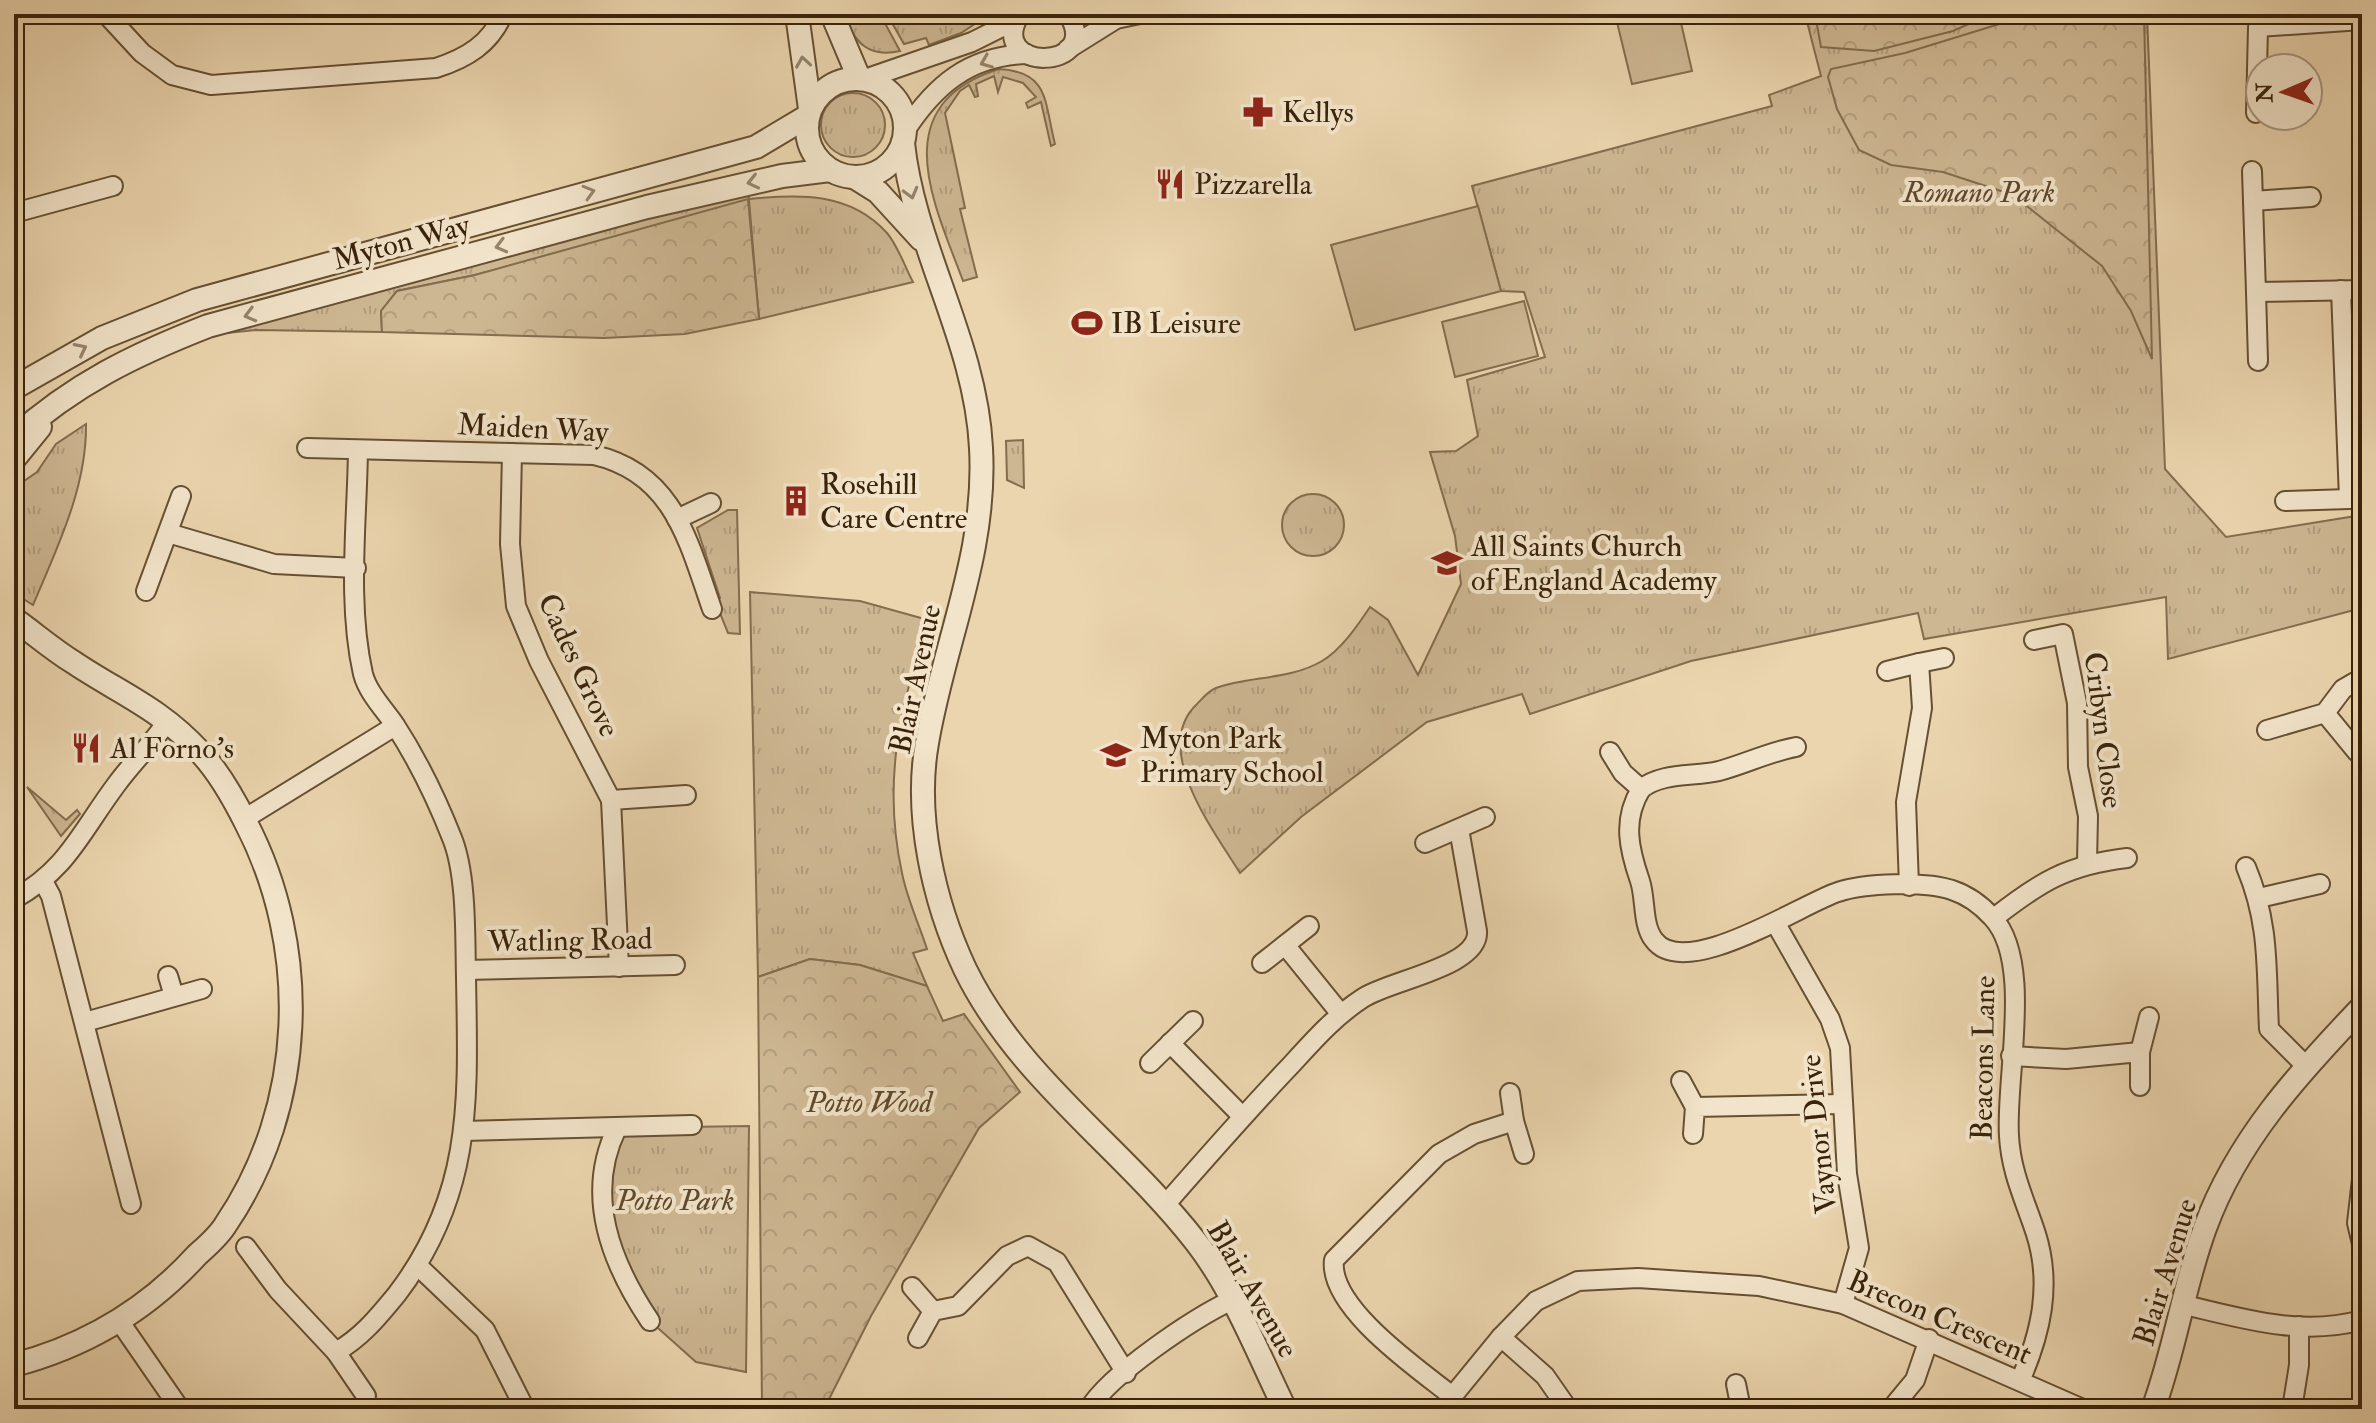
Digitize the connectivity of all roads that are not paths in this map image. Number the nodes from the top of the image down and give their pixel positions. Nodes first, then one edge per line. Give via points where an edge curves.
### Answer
1 (106, 14) edge
2 (503, 14) edge
3 (797, 14) edge
4 (832, 14) edge
5 (1068, 14) edge
6 (1087, 14) edge
7 (1140, 14) edge
8 (1018, 17) edge
9 (1116, 19) junction
10 (2362, 20) edge
11 (2258, 21) edge
12 (1068, 49) junction
13 (2257, 52) edge
14 (1027, 54) junction
15 (862, 79) junction
16 (809, 113) junction
17 (904, 137) junction
18 (830, 170) junction
19 (2252, 171) dead end
20 (854, 177) junction
21 (113, 186) dead end
22 (2311, 197) dead end
23 (2253, 201) junction
24 (14, 213) edge
25 (924, 242) junction
26 (2341, 290) junction
27 (2362, 290) edge
28 (2256, 292) junction
29 (2258, 361) dead end
30 (14, 388) edge
31 (53, 405) junction
32 (14, 418) edge
33 (14, 438) edge
34 (307, 448) dead end
35 (358, 450) junction
36 (512, 453) junction
37 (14, 459) edge
38 (181, 496) dead end
39 (2355, 499) edge
40 (2285, 501) dead end
41 (711, 503) dead end
42 (677, 519) junction
43 (168, 533) junction
44 (356, 568) junction
45 (146, 591) dead end
46 (712, 609) dead end
47 (14, 619) edge
48 (14, 637) edge
49 (2034, 640) dead end
50 (1944, 658) dead end
51 (73, 662) junction
52 (1919, 663) junction
53 (1887, 671) dead end
54 (2362, 678) edge
55 (2325, 713) junction
56 (167, 722) junction
57 (395, 726) junction
58 (2267, 730) dead end
59 (1796, 747) dead end
60 (1610, 752) dead end
61 (2357, 752) dead end
62 (1641, 789) junction
63 (686, 795) dead end
64 (611, 800) junction
65 (1485, 817) dead end
66 (244, 819) junction
67 (1459, 829) junction
68 (1425, 843) dead end
69 (2127, 858) dead end
70 (2087, 862) junction
71 (2246, 867) dead end
72 (44, 883) junction
73 (2320, 884) dead end
74 (1909, 886) junction
75 (2259, 898) junction
76 (14, 899) edge
77 (1994, 918) junction
78 (1776, 924) junction
79 (1309, 926) dead end
80 (1285, 945) junction
81 (1262, 963) dead end
82 (675, 965) dead end
83 (619, 967) junction
84 (466, 970) junction
85 (168, 976) dead end
86 (202, 989) dead end
87 (174, 996) junction
88 (2362, 1007) edge
89 (1340, 1013) junction
90 (2149, 1017) dead end
91 (1193, 1021) dead end
92 (85, 1022) junction
93 (1170, 1043) junction
94 (2140, 1052) junction
95 (2011, 1056) junction
96 (1150, 1063) dead end
97 (2306, 1066) junction
98 (1681, 1081) dead end
99 (2140, 1086) dead end
100 (1510, 1093) dead end
101 (1843, 1104) junction
102 (1695, 1107) junction
103 (1242, 1116) junction
104 (1514, 1121) junction
105 (692, 1125) dead end
106 (617, 1128) junction
107 (464, 1131) junction
108 (1693, 1134) dead end
109 (1524, 1154) dead end
110 (2362, 1179) edge
111 (131, 1204) dead end
112 (1165, 1205) junction
113 (2362, 1244) edge
114 (246, 1247) dead end
115 (418, 1266) junction
116 (912, 1287) dead end
117 (1232, 1300) junction
118 (1843, 1304) junction
119 (2181, 1304) junction
120 (933, 1311) junction
121 (2362, 1320) edge
122 (650, 1321) dead end
123 (120, 1322) junction
124 (2299, 1326) junction
125 (1501, 1337) junction
126 (918, 1338) dead end
127 (1929, 1339) junction
128 (336, 1352) junction
129 (14, 1365) edge
130 (1126, 1373) junction
131 (2020, 1381) junction
132 (1736, 1384) dead end
133 (366, 1396) dead end
134 (1447, 1402) edge
135 (180, 1409) edge
136 (525, 1409) edge
137 (1089, 1409) edge
138 (1285, 1409) edge
139 (1568, 1409) edge
140 (1741, 1409) edge
141 (1891, 1409) edge
142 (2083, 1409) edge
143 (2153, 1409) edge
144 (2292, 1409) edge

1 - 2 street via 142,53 172,75 211,85 436,68 461,60 484,44
16 -> 3 street
4 - 15 street
5 - 12 street via 1074,29
6 - 9 street
7 - 9 street
8 - 14 street via 1015,35
8 - 15 street via 972,42
9 - 12 street
10 - 11 street
11 - 13 street
12 - 14 street via 1050,60
14 -> 17 street via 985,60 948,80 933,91
15 - 16 street via 826,88
15 - 17 street via 890,92 899,103
16 - 18 street via 809,143
30 -> 16 street, Myton Way via 102,338 197,300 756,147
17 - 20 street via 890,164
17 -> 25 street, Blair Avenue via 906,173
18 - 20 street
18 -> 31 street, Myton Way via 647,207 208,326 93,377
19 - 23 street
20 - 25 street, Blair Avenue via 878,192
21 - 24 street
22 - 23 street
23 - 28 street
25 - 112 street, Blair Avenue via 973,385 983,491 978,540 926,747 925,813 933,874 960,957 988,1012 1039,1075
26 - 27 street
26 - 28 street
26 - 39 street
28 - 29 street
31 - 32 street
31 - 33 street, Myton Way
31 - 37 street
34 - 35 street, Maiden Way
35 - 36 street, Maiden Way
35 - 44 street
36 - 42 street, Maiden Way via 622,461 657,487
36 - 64 street, Cades Grove via 510,544 516,606
38 - 43 street
39 - 40 street
41 - 42 street
42 - 46 street, Maiden Way
43 - 44 street via 274,564
43 - 45 street
44 - 57 street via 357,645 364,679
47 - 51 street
48 - 51 street
49 - 70 street, Cribyn Close via 2063,634 2077,703
50 - 52 street
51 - 56 street via 144,702
52 - 53 street
52 - 74 street via 1922,708 1906,802
54 - 55 street via 2343,689
55 - 58 street
55 - 61 street
56 - 66 street via 201,753
56 - 72 street
57 - 66 street
57 - 84 street via 454,842
59 - 62 street
60 - 62 street
62 - 78 street via 1634,800 1628,839 1654,941 1679,952 1692,951
63 - 64 street
64 - 83 street, Cades Grove
65 - 67 street
66 - 123 street via 268,864 285,926 292,987 281,1096 264,1153 226,1226 171,1284
67 - 68 street
67 - 89 street via 1477,931 1472,951 1461,960 1391,983
69 - 70 street
70 - 77 street via 2027,892
71 - 75 street
72 - 76 street
72 - 92 street
73 - 75 street
74 - 77 street via 1953,890
74 - 78 street via 1836,892
75 - 97 street via 2268,944 2269,1029
77 - 95 street, Beacons Lane via 2013,958
78 - 101 street, Vaynor Drive via 1830,1019 1840,1048
79 - 80 street
80 - 81 street
80 - 89 street
82 - 83 street, Watling Road
83 - 84 street, Watling Road
84 - 107 street
85 - 87 street
86 - 87 street
87 - 92 street
88 - 97 street, Blair Avenue
89 - 103 street
90 - 94 street
91 - 93 street
92 - 111 street
93 - 96 street
93 - 103 street
94 - 95 street via 2087,1058
94 - 99 street
95 - 131 street, Beacons Lane via 2010,1157 2043,1261 2043,1313
97 - 119 street, Blair Avenue via 2250,1138 2226,1181 2205,1226
98 - 102 street
100 - 104 street
101 - 102 street
101 - 118 street, Vaynor Drive via 1859,1248
102 - 108 street
103 - 112 street
104 - 109 street
104 - 134 street via 1474,1134 1439,1154 1334,1260 1333,1272 1350,1305
105 - 106 street
106 - 107 street
106 - 122 street via 604,1155 611,1254
107 - 115 street via 452,1194
110 - 113 street via 2357,1223
112 - 117 street, Blair Avenue
114 - 128 street
115 - 128 street via 360,1338
115 - 136 street via 485,1330
116 - 120 street
117 - 130 street via 1201,1315
117 - 138 street, Blair Avenue
118 - 125 street, Brecon Crescent via 1759,1286 1638,1278 1578,1281 1536,1301
118 - 127 street, Brecon Crescent
119 - 124 street via 2267,1325
119 - 143 street, Blair Avenue via 2168,1369
120 - 126 street
120 - 130 street via 958,1306 1007,1256 1028,1246 1057,1262
121 - 124 street
123 - 129 street via 46,1357
123 - 135 street
124 - 144 street
125 - 134 street, Brecon Crescent
125 - 139 street via 1545,1376
127 - 131 street, Brecon Crescent
127 - 141 street via 1915,1380
128 - 133 street
130 - 137 street
131 - 142 street, Brecon Crescent
132 - 140 street

